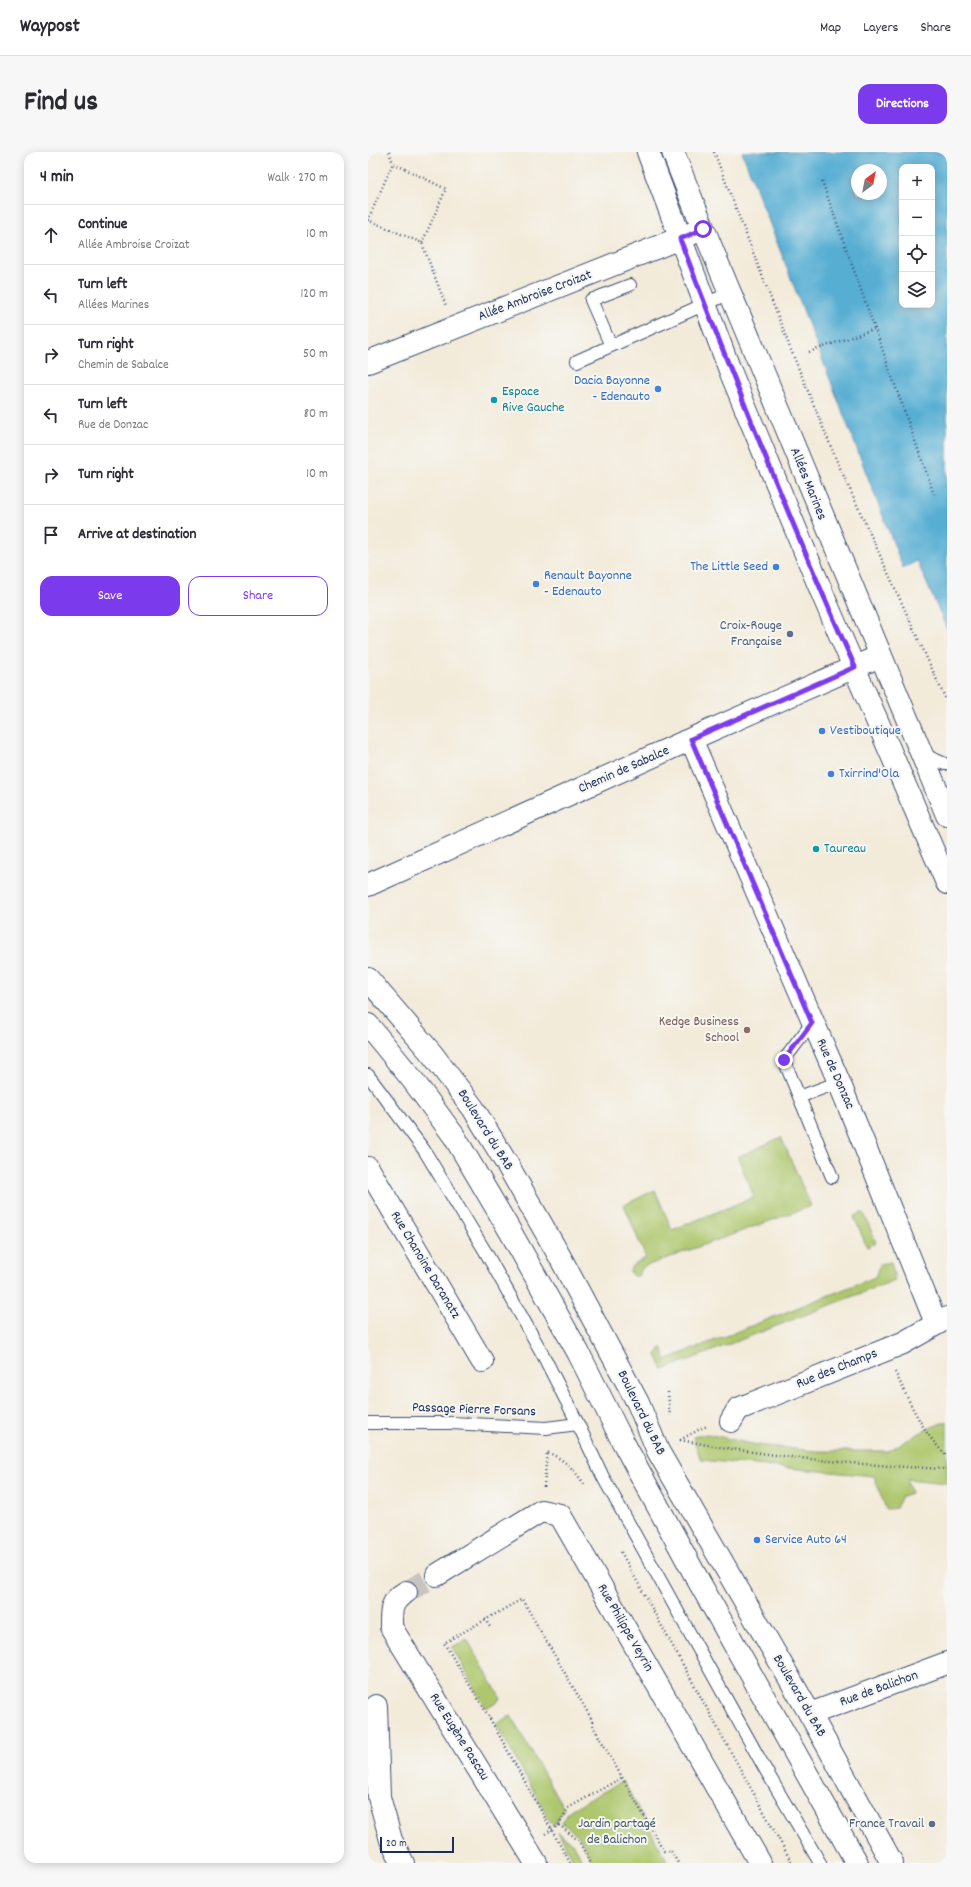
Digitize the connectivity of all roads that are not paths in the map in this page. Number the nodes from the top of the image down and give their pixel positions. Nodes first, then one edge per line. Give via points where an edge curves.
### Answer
1 (648, 152) edge
2 (673, 152) edge
3 (703, 229) junction
4 (680, 239) junction
5 (630, 285) dead end
6 (730, 293) junction
7 (705, 305) junction
8 (610, 346) junction
9 (577, 361) dead end
10 (368, 362) edge
11 (880, 656) junction
12 (855, 667) junction
13 (691, 739) junction
14 (921, 753) junction
15 (945, 764) dead end
16 (947, 815) edge
17 (947, 883) edge
18 (368, 885) edge
19 (368, 979) edge
20 (812, 1023) junction
21 (368, 1025) edge
22 (368, 1075) edge
23 (839, 1082) junction
24 (799, 1097) junction
25 (368, 1168) edge
26 (832, 1177) dead end
27 (942, 1320) edge
28 (482, 1361) dead end
29 (731, 1421) road end
30 (368, 1423) edge
31 (578, 1424) junction
32 (437, 1575) tunnel mouth
33 (406, 1592) tunnel mouth
34 (947, 1664) edge
35 (376, 1706) dead end
36 (810, 1714) junction
37 (403, 1863) edge
38 (536, 1863) edge
39 (760, 1863) edge
40 (820, 1863) edge
41 (857, 1863) edge
42 (892, 1863) edge

1 - 4 main road, Allées Marines
2 - 3 main road, Allées Marines
3 - 4 main road, Allée Ambroise Croizat
3 - 6 main road, Allées Marines
4 - 7 main road, Allées Marines
4 - 10 main road, Allée Ambroise Croizat
5 - 8 lane via 591,300
6 - 7 lane
6 - 11 main road, Allées Marines
7 - 8 lane
7 - 12 main road, Allées Marines via 825,600
8 - 9 lane
11 - 12 main road, Chemin de Sabalce
11 - 14 main road, Allées Marines
12 - 13 main road, Chemin de Sabalce
12 - 17 main road, Allées Marines
13 - 18 main road, Chemin de Sabalce
13 - 20 main road, Rue de Donzac
14 - 15 lane
14 - 16 main road, Allées Marines
19 - 36 main road, Boulevard du BAB via 474,1108 568,1271 638,1403 658,1451
20 - 23 main road, Rue de Donzac
20 - 24 lane via 784,1060
21 - 41 main road, Boulevard du BAB via 454,1136 510,1231 578,1352 623,1442 693,1571
22 - 31 lane via 424,1150 535,1340
23 - 24 lane
23 - 27 main road, Rue de Donzac
24 - 26 lane
25 - 28 main road, Rue Chanoine Daranatz
27 - 29 main road, Rue des Champs via 904,1343 738,1409
30 - 31 lane, Passage Pierre Forsans via 451,1423 546,1428
31 - 40 lane via 607,1484
32 - 39 main road, Rue Philippe Veyrin via 541,1511 560,1516
33 - 38 main road, Rue Eugène Pascau via 391,1608 391,1627
34 - 36 main road, Rue de Balichon
35 - 37 main road via 379,1796 391,1840
36 - 42 main road, Boulevard du BAB

